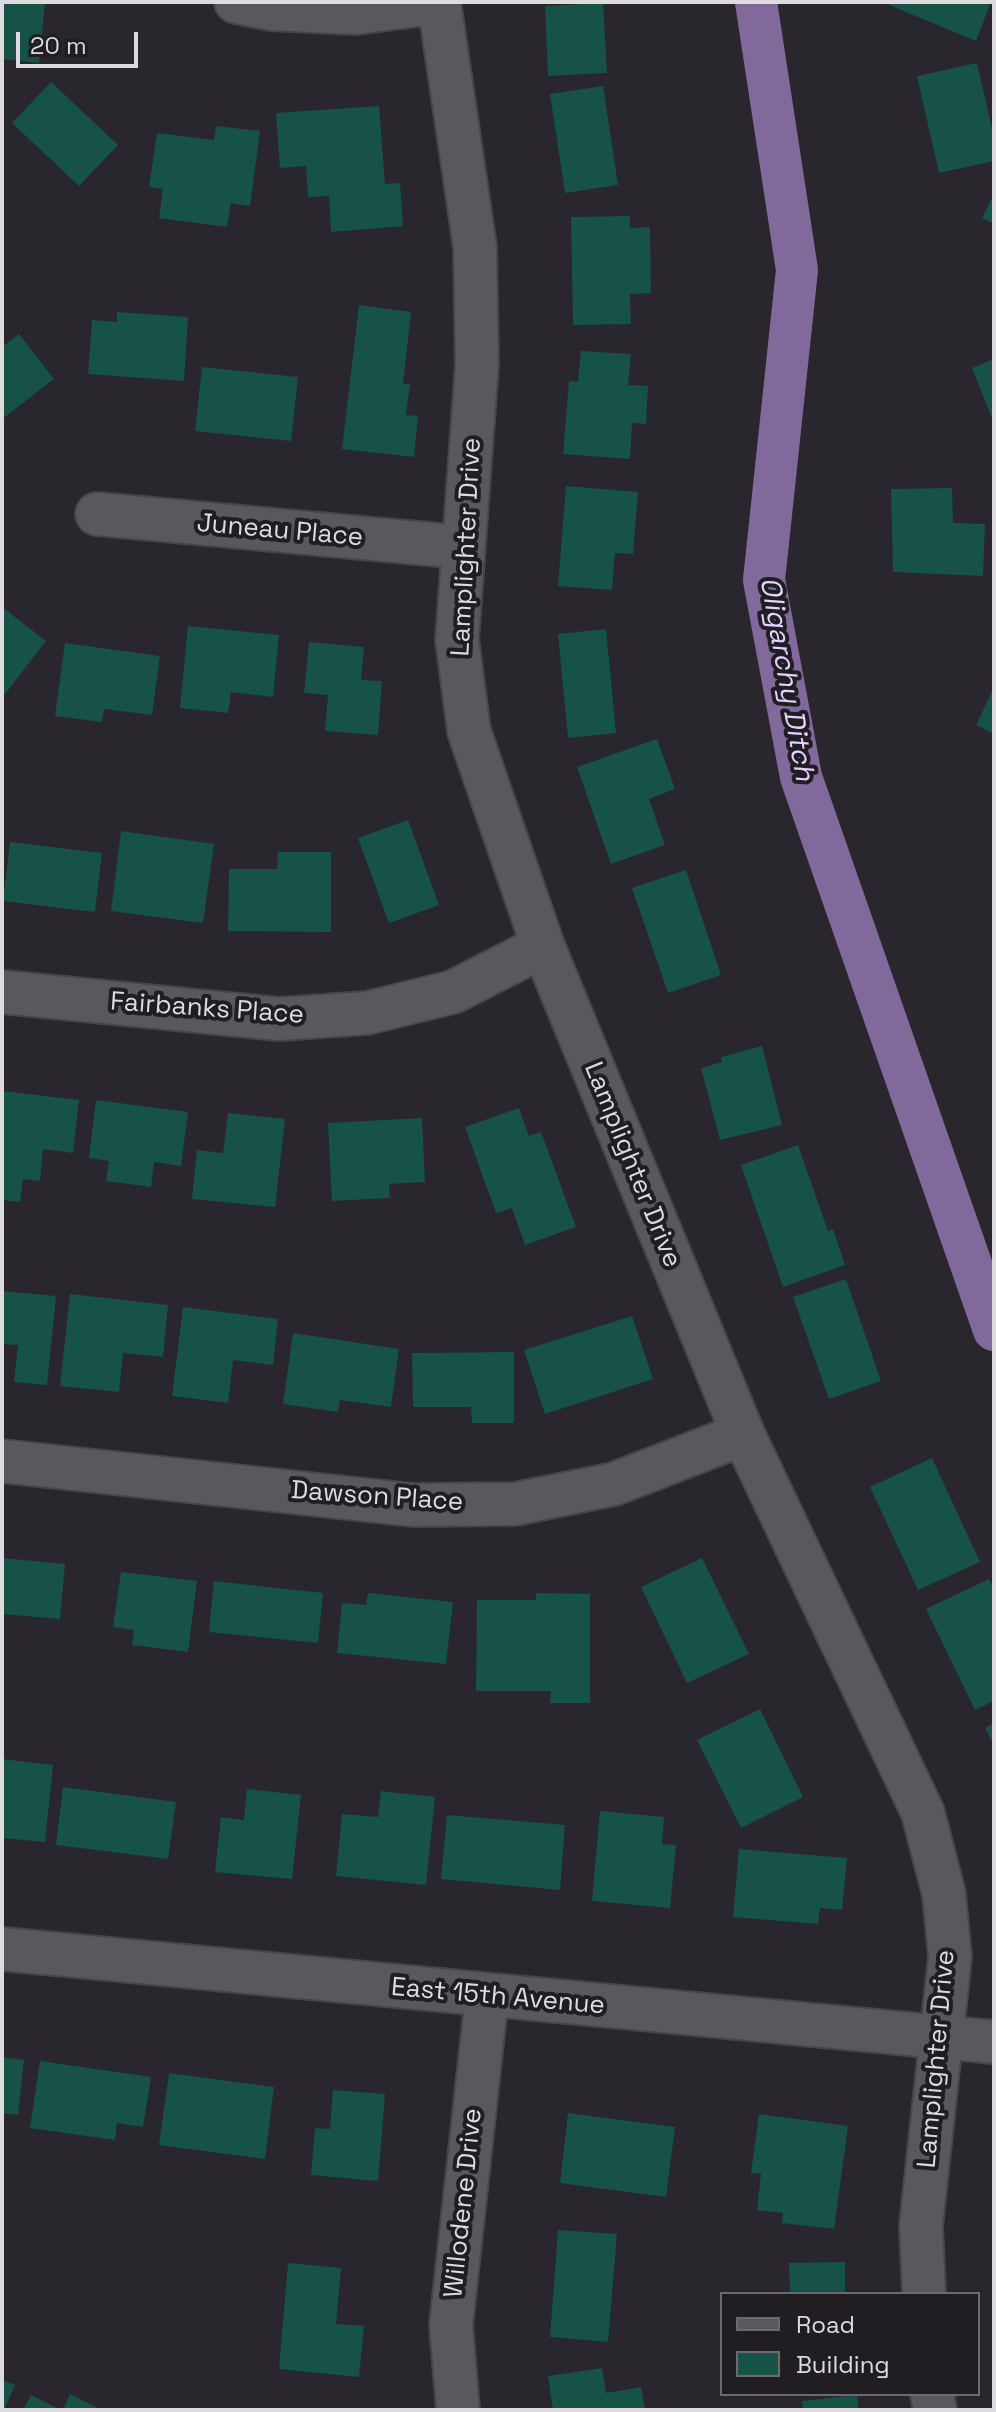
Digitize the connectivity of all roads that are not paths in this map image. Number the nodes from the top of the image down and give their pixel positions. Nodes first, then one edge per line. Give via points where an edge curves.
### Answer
1 (236, 2) edge
2 (440, 2) edge
3 (97, 514) dead end
4 (462, 547) junction
5 (543, 946) junction
6 (2, 992) edge
7 (743, 1434) junction
8 (2, 1461) edge
9 (2, 1949) edge
10 (487, 1996) junction
11 (943, 2038) junction
12 (994, 2042) edge
13 (924, 2292) edge
14 (458, 2410) edge

1 - 2 street via 356,13
2 - 4 street, Lamplighter Drive via 475,247 477,364
3 - 4 street, Juneau Place
4 - 5 street, Lamplighter Drive via 457,640 469,731
5 - 6 street, Fairbanks Place via 453,992 367,1013 279,1019
5 - 7 street, Lamplighter Drive
7 - 8 street, Dawson Place via 614,1484 515,1504 413,1505
7 - 11 street, Lamplighter Drive via 923,1813 944,1894 950,1957
9 - 10 street, East 15th Avenue
10 - 11 street, East 15th Avenue
10 - 14 street, Willodene Drive via 451,2325
11 - 12 street, East 15th Avenue
11 - 13 street, Lamplighter Drive via 921,2226

